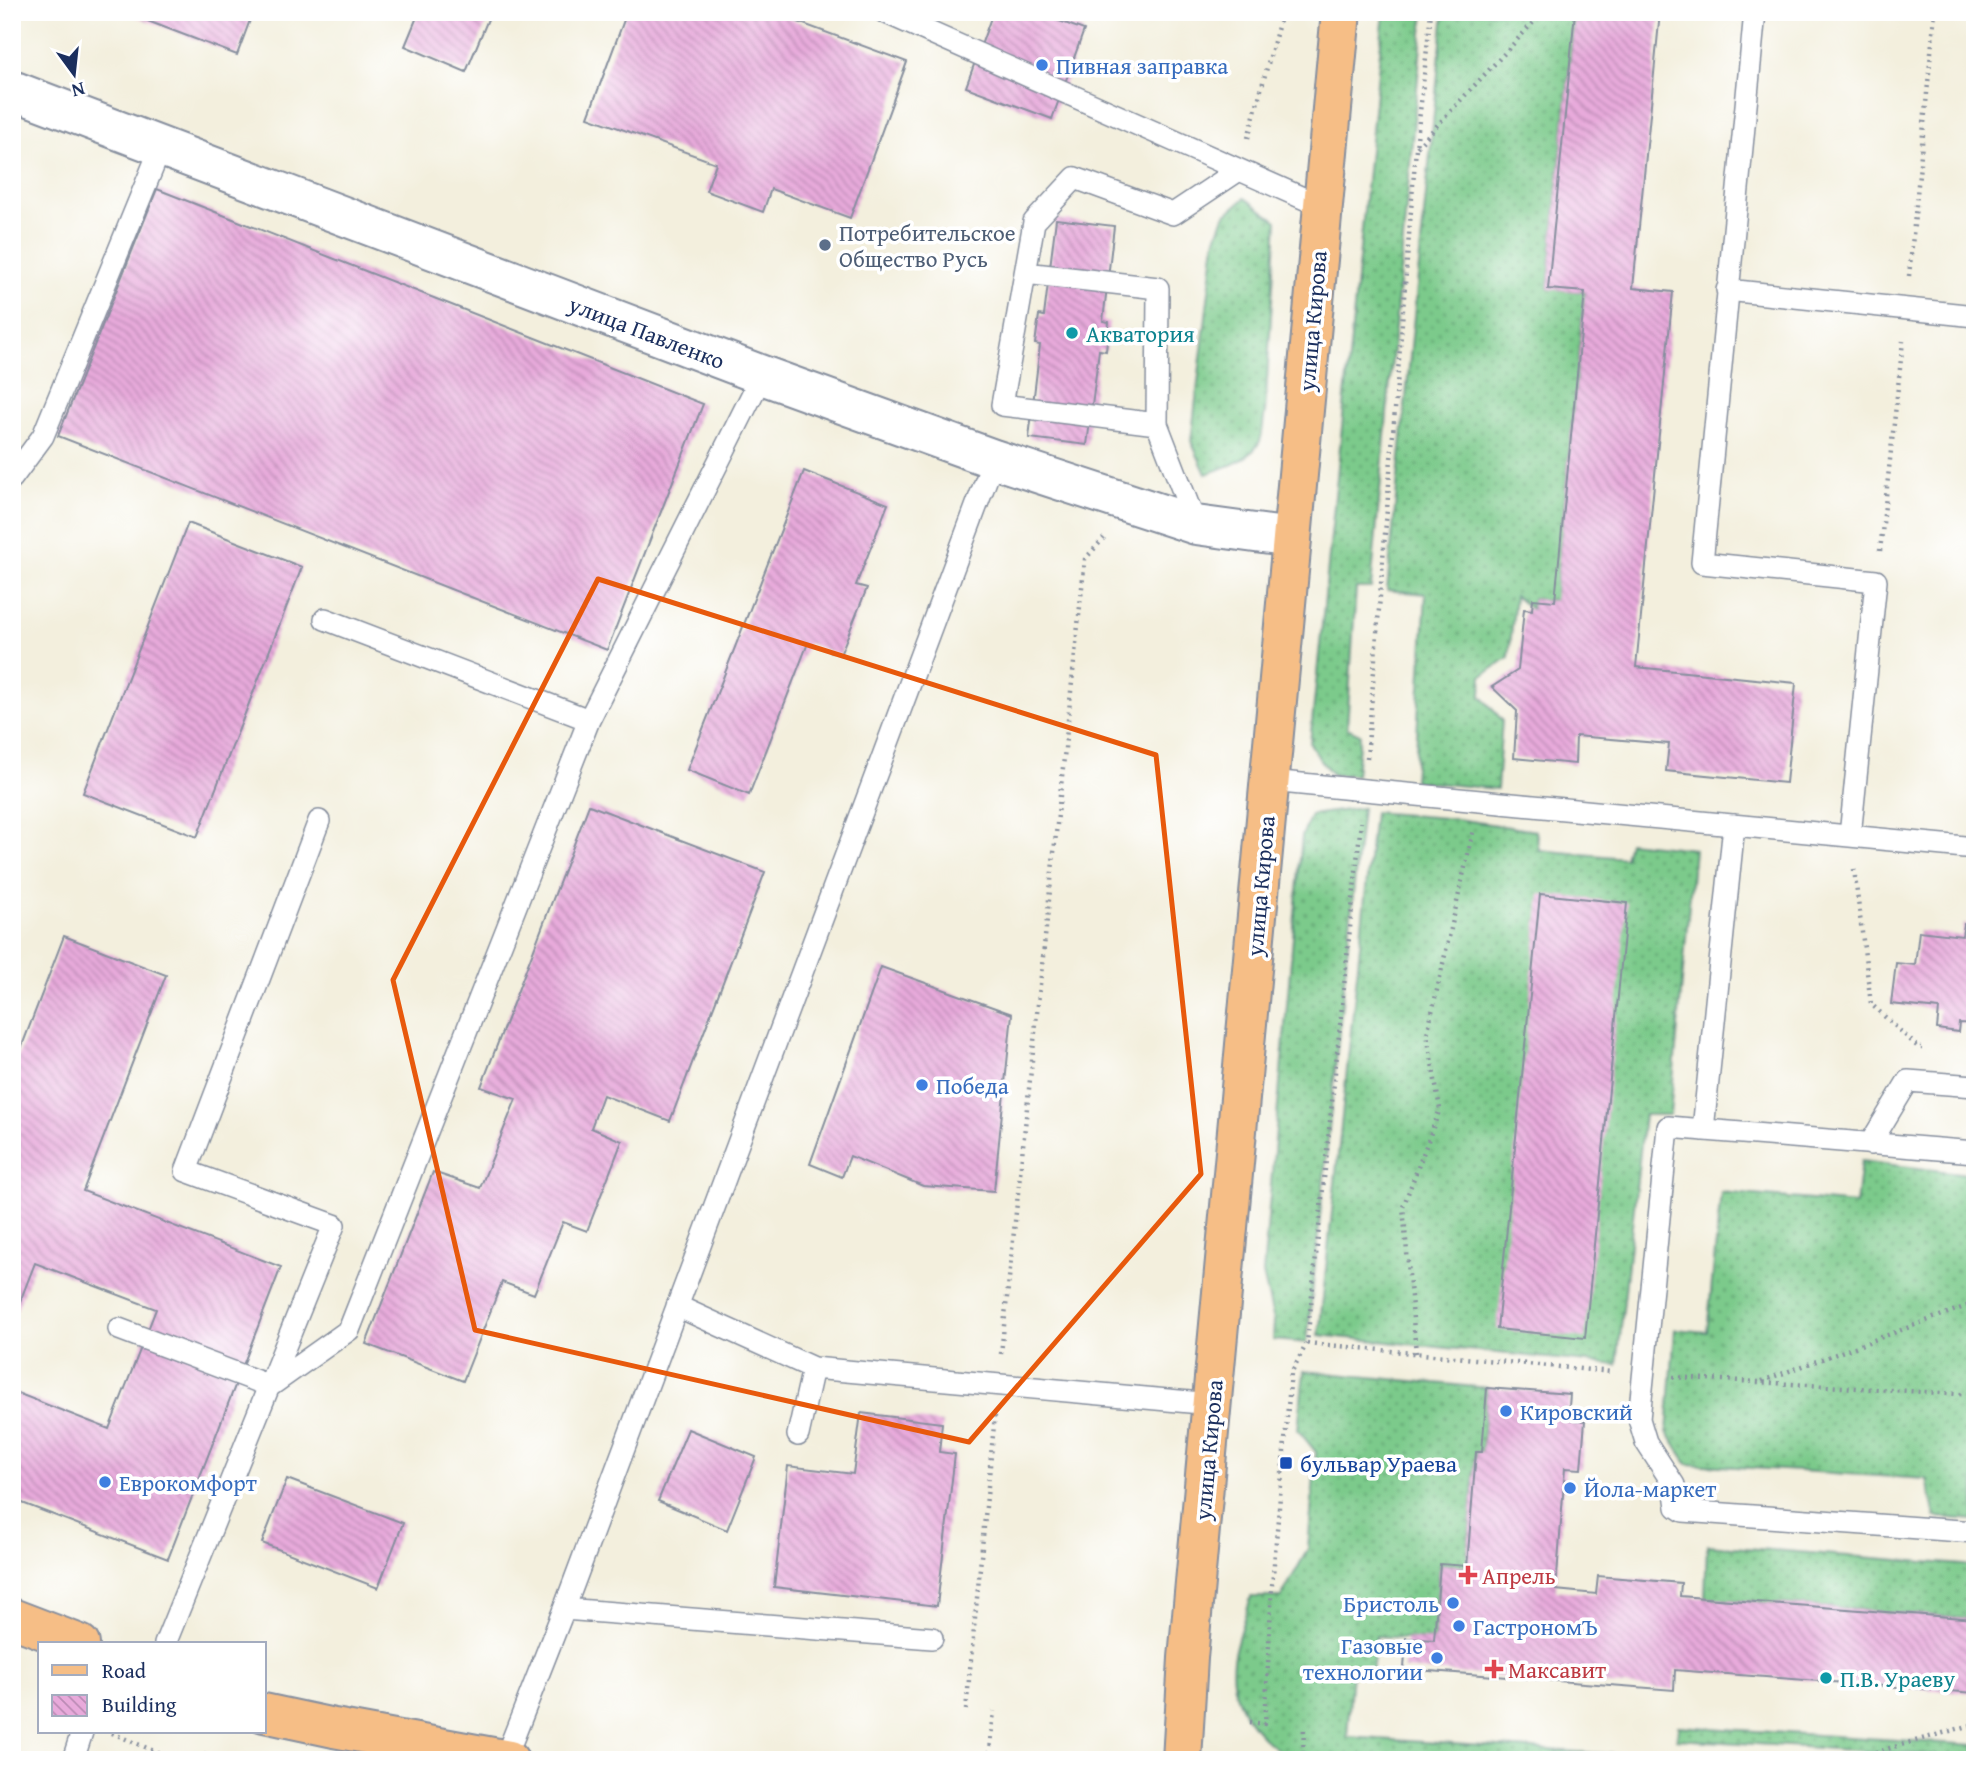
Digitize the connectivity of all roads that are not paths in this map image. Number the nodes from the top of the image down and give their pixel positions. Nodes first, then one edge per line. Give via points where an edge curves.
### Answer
1 (884, 12) edge
2 (1341, 12) edge
3 (1755, 12) edge
4 (12, 90) edge
5 (161, 147) junction
6 (1239, 170) junction
7 (1323, 206) junction
8 (1025, 273) junction
9 (1727, 290) junction
10 (1975, 316) edge
11 (762, 375) junction
12 (1157, 424) junction
13 (995, 459) junction
14 (12, 478) edge
15 (1196, 525) junction
16 (1292, 538) junction
17 (325, 619) dead end
18 (589, 720) junction
19 (1270, 781) junction
20 (319, 821) dead end
21 (1734, 825) junction
22 (1850, 836) junction
23 (1975, 848) edge
24 (1975, 1086) edge
25 (1703, 1130) junction
26 (1870, 1144) junction
27 (1975, 1152) edge
28 (677, 1306) junction
29 (119, 1329) dead end
30 (813, 1368) junction
31 (270, 1386) junction
32 (1212, 1404) junction
33 (797, 1435) dead end
34 (1975, 1532) edge
35 (564, 1609) junction
36 (12, 1618) edge
37 (932, 1638) dead end
38 (75, 1642) edge
39 (166, 1642) edge
40 (266, 1713) edge
41 (81, 1734) edge
42 (507, 1759) edge
43 (73, 1760) edge
44 (1182, 1760) edge

1 - 6 lane
2 - 7 main road, улица Кирова
3 - 9 lane
4 - 5 street, улица Павленко
5 - 11 street, улица Павленко
5 - 14 lane via 43,436
6 - 7 lane
6 - 8 lane via 1173,214 1075,178 1034,222
7 - 16 main road, улица Кирова
8 - 12 lane via 1158,288
8 - 12 lane via 1002,405
9 - 10 lane
9 - 22 lane via 1702,563 1877,581
11 - 13 street, улица Павленко
11 - 18 lane
12 - 15 lane
13 - 15 street, улица Павленко
13 - 28 lane
15 - 16 street, улица Павленко
16 - 19 main road, улица Кирова
17 - 18 lane
18 - 31 lane via 349,1330
19 - 21 lane
19 - 32 main road, улица Кирова
20 - 31 lane via 186,1171 334,1225
21 - 22 lane
21 - 25 lane
22 - 23 lane
24 - 26 lane via 1908,1081
25 - 26 lane
25 - 34 lane via 1668,1127 1639,1419 1646,1442 1674,1485 1677,1507
26 - 27 lane
28 - 30 lane
28 - 35 lane
29 - 31 lane
30 - 32 lane
30 - 33 lane
31 - 39 lane
32 - 44 main road, улица Кирова
35 - 37 lane
35 - 42 lane
36 - 38 main road
40 - 42 main road
41 - 43 lane

